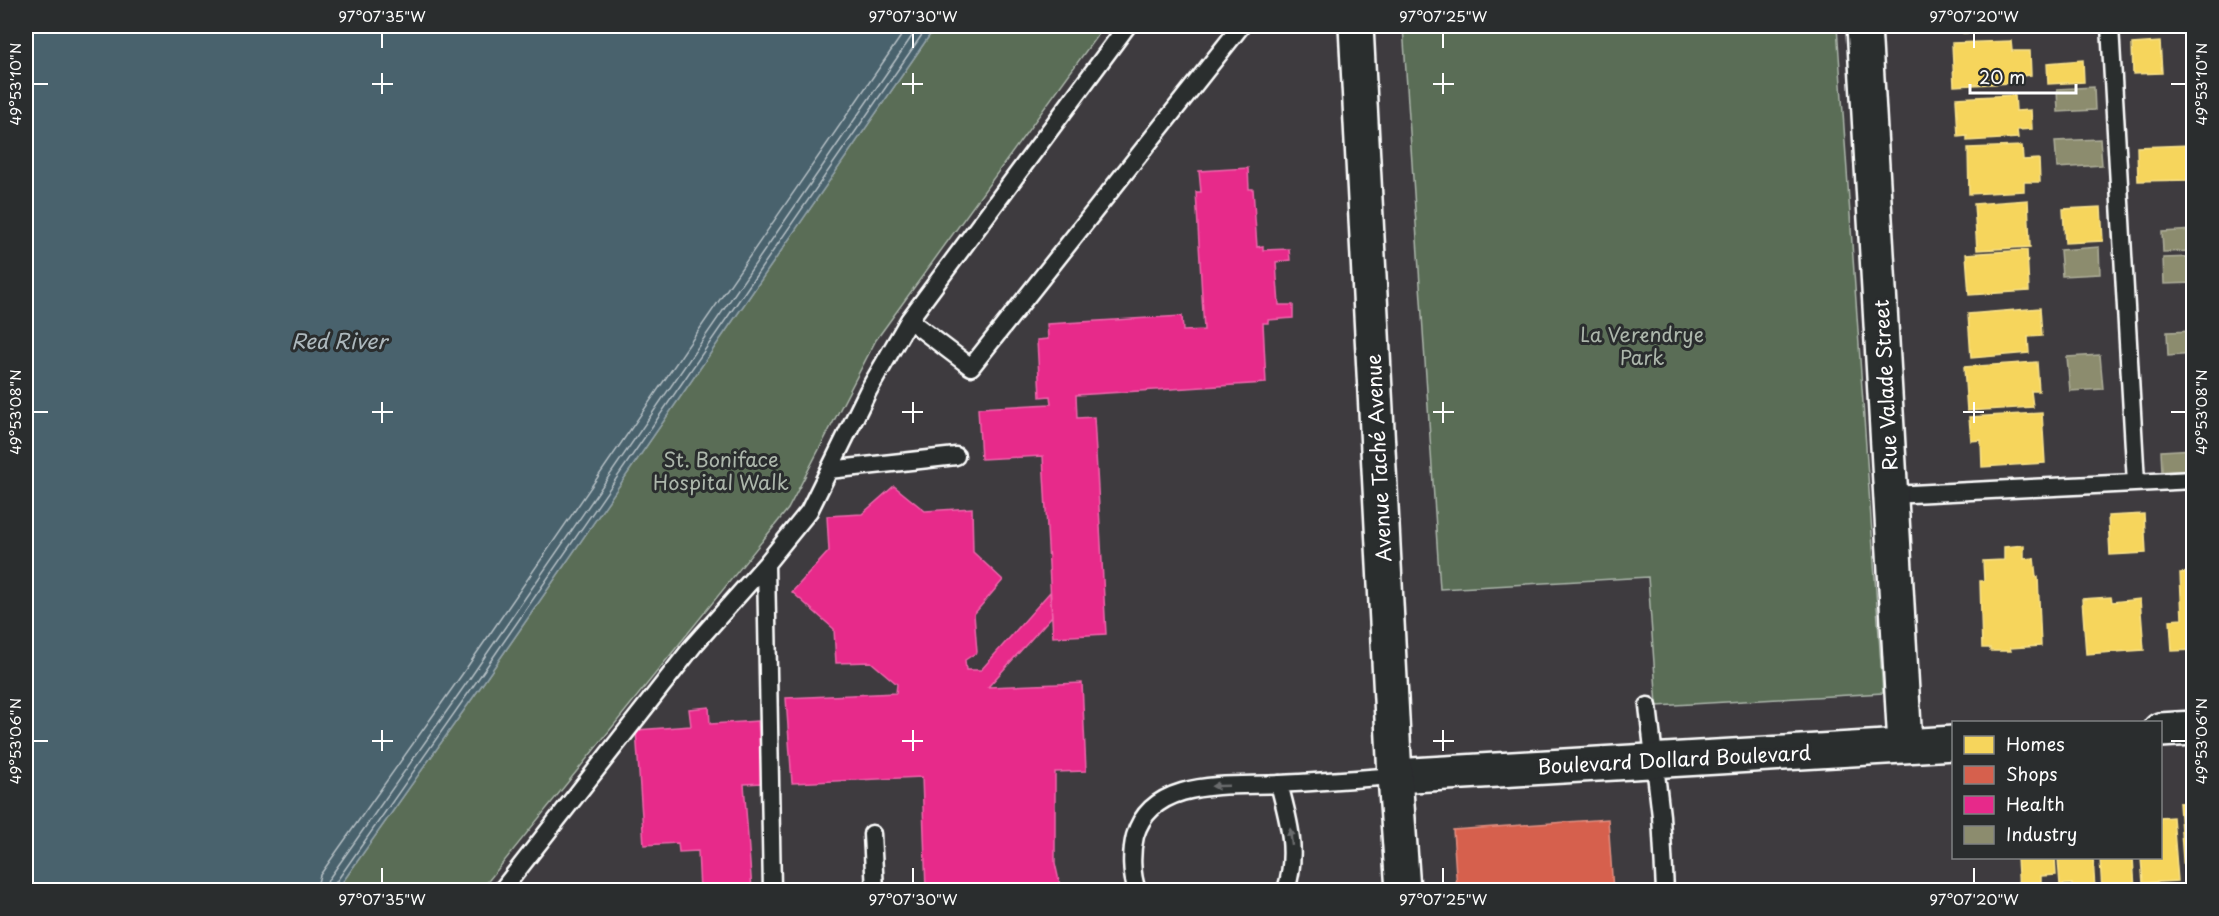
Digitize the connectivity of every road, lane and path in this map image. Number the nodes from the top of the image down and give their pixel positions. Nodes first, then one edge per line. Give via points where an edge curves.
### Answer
1 (1127, 26) edge
2 (1241, 26) edge
3 (1356, 26) edge
4 (1864, 26) edge
5 (2110, 26) edge
6 (909, 320) junction
7 (956, 456) dead end
8 (829, 470) junction
9 (2193, 480) edge
10 (2136, 483) junction
11 (1891, 495) junction
12 (766, 564) junction
13 (1648, 706) dead end
14 (2193, 728) edge
15 (2162, 730) edge
16 (1952, 742) edge
17 (1905, 745) junction
18 (1654, 759) junction
19 (1395, 776) junction
20 (1278, 784) junction
21 (873, 834) dead end
22 (502, 891) edge
23 (772, 891) edge
24 (875, 891) edge
25 (1137, 891) edge
26 (1286, 891) edge
27 (1403, 891) edge
28 (1665, 891) edge

1 - 6 lane
2 - 6 lane via 971,367
3 - 19 street, Avenue Taché Avenue
4 - 11 street, Rue Valade Street
5 - 10 lane
6 - 8 lane via 867,391
7 - 8 lane
8 - 12 lane via 809,511
9 - 10 lane
10 - 11 lane
11 - 17 street, Rue Valade Street
12 - 22 lane via 693,646
12 - 23 lane
13 - 18 lane
14 - 15 street
16 - 17 street, Boulevard Dollard Boulevard
17 - 18 street, Boulevard Dollard Boulevard
18 - 19 street, Boulevard Dollard Boulevard
18 - 28 lane
19 - 20 lane
19 - 27 street, Avenue Taché Avenue
20 -> 25 lane via 1202,787 1180,792 1146,814 1135,836 1133,865
26 -> 20 lane via 1293,861 1292,841
21 - 24 lane

